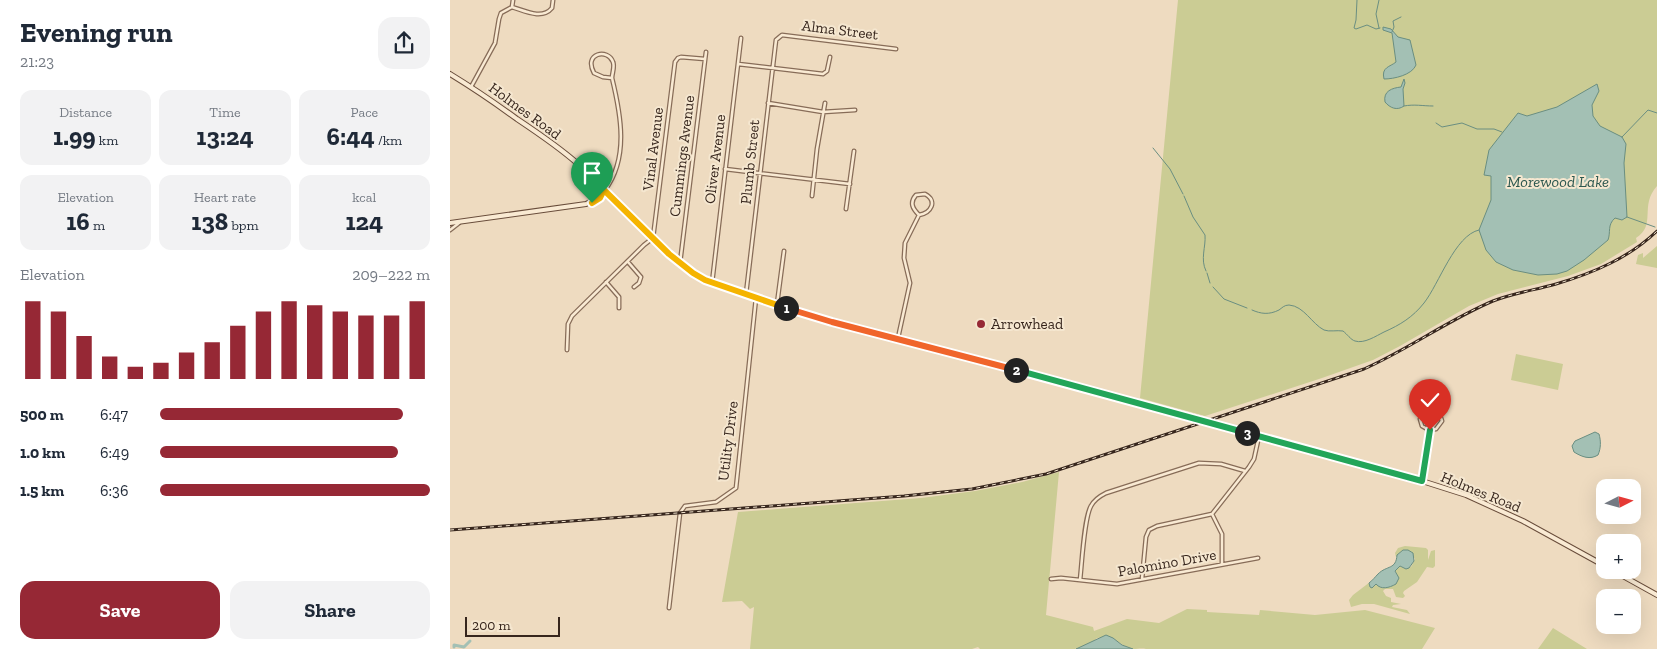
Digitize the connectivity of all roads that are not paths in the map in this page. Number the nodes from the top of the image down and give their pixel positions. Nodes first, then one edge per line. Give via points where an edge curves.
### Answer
1 (513, 0) edge
2 (553, 0) edge
3 (512, 7) junction
4 (782, 35) joint
5 (741, 38) dead end
6 (896, 49) dead end
7 (706, 52) dead end
8 (830, 57) dead end
9 (705, 59) junction
10 (738, 64) junction
11 (772, 69) junction
12 (450, 74) edge
13 (612, 78) junction
14 (471, 87) junction
15 (768, 103) junction
16 (825, 103) dead end
17 (855, 110) dead end
18 (823, 112) junction
19 (854, 150) dead end
20 (725, 169) junction
21 (760, 173) junction
22 (814, 179) junction
23 (850, 184) junction
24 (604, 190) junction
25 (812, 196) dead end
26 (846, 210) dead end
27 (918, 215) junction
28 (450, 223) edge
29 (459, 223) junction
30 (450, 230) edge
31 (653, 238) junction
32 (784, 251) dead end
33 (628, 262) junction
34 (680, 263) junction
35 (606, 282) junction
36 (712, 282) junction
37 (634, 287) dead end
38 (746, 294) junction
39 (756, 298) junction
40 (777, 305) junction
41 (619, 308) dead end
42 (898, 338) junction
43 (568, 350) dead end
44 (1429, 430) junction
45 (1259, 436) junction
46 (1245, 471) junction
47 (1422, 481) junction
48 (1212, 514) junction
49 (1258, 558) dead end
50 (1596, 561) edge
51 (1222, 564) junction
52 (1051, 579) dead end
53 (1142, 579) junction
54 (1628, 579) edge
55 (1080, 580) junction
56 (1657, 595) edge
57 (668, 608) dead end

1 - 3 street
2 - 3 street via 550,11 542,14
3 - 14 street via 505,10 499,19 495,43
4 - 6 street, Alma Street
4 - 11 street, Plumb Street via 776,40
5 - 10 street, Oliver Avenue
7 - 9 street, Cummings Avenue
8 - 11 street via 826,74
9 - 31 street, Vinal Avenue via 681,57 675,62
9 - 34 street, Cummings Avenue
10 - 11 street
10 - 20 street, Oliver Avenue
11 - 15 street, Plumb Street
12 - 14 street, Holmes Road
13 - 13 street via 612,59 602,54 592,58 590,64 594,73
13 - 24 street via 620,112 621,141 612,180
14 - 24 street, Holmes Road via 545,138
15 - 18 street
15 - 21 street, Plumb Street
16 - 18 street
17 - 18 street
18 - 22 street
19 - 23 street
20 - 21 street
20 - 36 street, Oliver Avenue
21 - 22 street
21 - 38 street, Plumb Street
22 - 23 street
22 - 25 street
23 - 26 street
24 - 29 street via 596,201 586,204
24 - 31 street, Holmes Road
27 - 27 street via 931,208 932,200 925,194 916,195 912,200 912,207
27 - 42 street via 905,243 904,258 910,283
28 - 29 street
29 - 30 street
31 - 33 street
31 - 34 street, Holmes Road
32 - 40 street
33 - 35 street
33 - 37 street via 641,277
34 - 36 street, Holmes Road
35 - 41 street via 619,297
35 - 43 street via 572,316 568,324
36 - 38 street, Holmes Road
38 - 39 street, Holmes Road
39 - 40 street, Holmes Road
39 - 57 street, Utility Drive via 736,488 716,502 685,506 680,513
40 - 42 street, Holmes Road
42 - 45 street, Holmes Road, bridge
44 - 44 street via 1422,426 1420,417 1426,410 1434,409 1442,421 1438,428
44 - 47 street
45 - 46 street via 1254,459
45 - 47 street, Holmes Road
46 - 48 street
46 - 55 street via 1221,464 1199,463 1100,496 1088,514
47 - 50 street, Holmes Road via 1498,509
48 - 51 street via 1222,534
48 - 53 street via 1148,531
49 - 51 street, Palomino Drive
51 - 53 street, Palomino Drive
52 - 55 street, Palomino Drive
53 - 55 street, Palomino Drive via 1115,584
54 - 56 street

